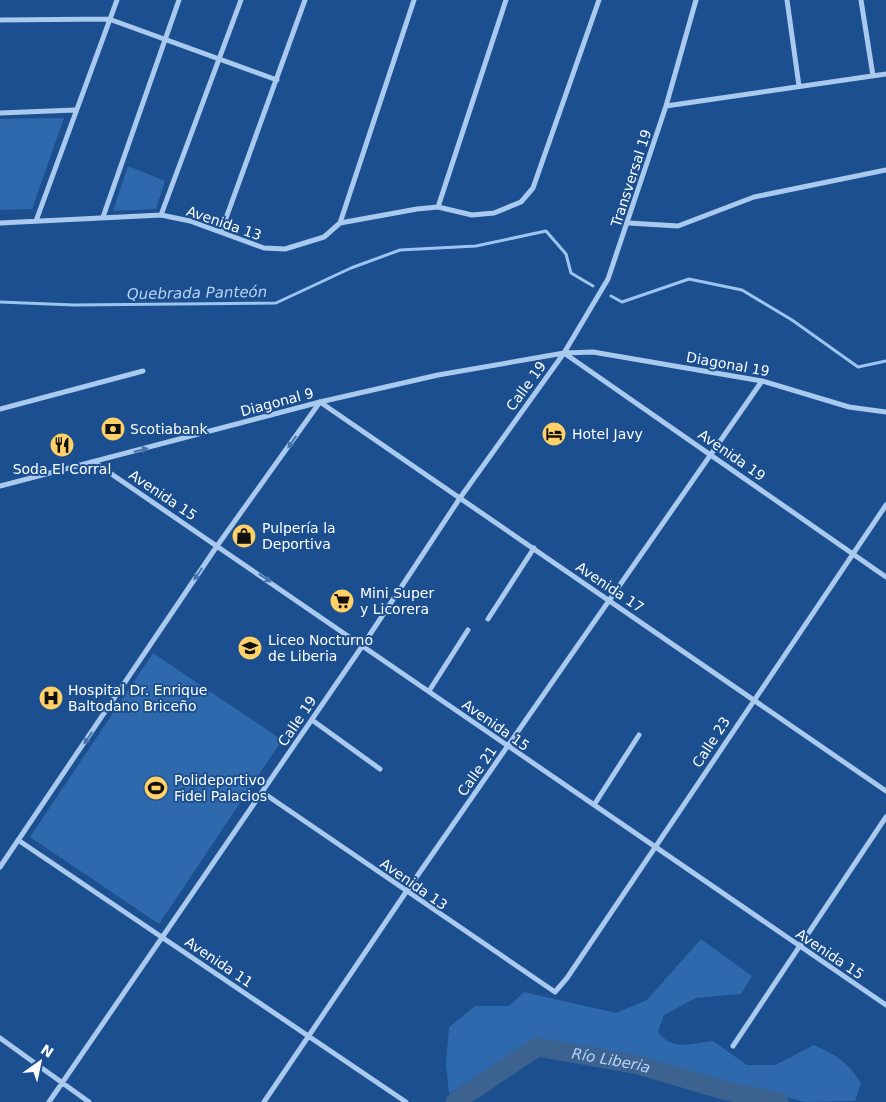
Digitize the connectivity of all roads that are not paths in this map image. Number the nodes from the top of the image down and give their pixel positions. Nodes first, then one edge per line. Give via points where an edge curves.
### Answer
1 (117, 0) edge
2 (179, 0) edge
3 (241, 0) edge
4 (306, 0) edge
5 (414, 0) edge
6 (506, 0) edge
7 (599, 0) edge
8 (696, 0) edge
9 (787, 0) edge
10 (861, 0) edge
11 (109, 18) junction
12 (0, 20) edge
13 (165, 38) junction
14 (218, 60) junction
15 (886, 74) edge
16 (873, 76) junction
17 (276, 80) junction
18 (799, 86) junction
19 (666, 106) junction
20 (75, 110) junction
21 (0, 113) edge
22 (886, 170) edge
23 (438, 207) junction
24 (161, 215) junction
25 (103, 217) junction
26 (36, 221) junction
27 (0, 223) edge
28 (629, 223) junction
29 (340, 224) junction
30 (220, 232) junction
31 (564, 353) junction
32 (143, 371) dead end
33 (762, 381) junction
34 (320, 402) junction
35 (0, 409) edge
36 (886, 412) edge
37 (711, 454) junction
38 (94, 462) junction
39 (0, 486) edge
40 (460, 498) junction
41 (886, 504) edge
42 (217, 546) junction
43 (534, 548) junction
44 (852, 554) junction
45 (886, 577) edge
46 (610, 600) junction
47 (488, 619) dead end
48 (468, 630) dead end
49 (363, 645) junction
50 (429, 691) junction
51 (753, 699) junction
52 (312, 720) junction
53 (639, 735) dead end
54 (507, 747) junction
55 (380, 769) dead end
56 (886, 791) edge
57 (262, 792) junction
58 (594, 805) junction
59 (886, 817) edge
60 (18, 840) junction
61 (656, 846) junction
62 (0, 867) edge
63 (406, 892) junction
64 (163, 937) junction
65 (800, 946) junction
66 (555, 992) joint
67 (886, 1005) edge
68 (307, 1036) junction
69 (0, 1038) edge
70 (733, 1046) dead end
71 (62, 1083) junction
72 (50, 1102) edge
73 (89, 1102) edge
74 (264, 1102) edge
75 (406, 1102) edge

1 - 11 street
2 - 13 street
3 - 14 street
4 - 17 street
5 - 29 street
6 - 23 street
7 - 23 street, Avenida 13 via 532,188 521,202 494,213 472,215
8 - 19 street, Transversal 19
9 - 18 street
10 - 16 street
11 - 12 street
11 - 13 street
11 - 20 street
13 - 14 street
13 - 25 street
14 - 17 street
14 - 24 street
15 - 16 street
16 - 18 street
17 - 30 street
18 - 19 street
19 - 28 street, Transversal 19
20 - 21 street
20 - 26 street
22 - 28 street via 754,197 678,226
23 - 29 street, Avenida 13
24 - 25 street, Avenida 13
24 - 30 street, Avenida 13
25 - 26 street, Avenida 13
26 - 27 street, Avenida 13
28 - 31 street, Transversal 19 via 612,273
29 - 30 street, Avenida 13 via 324,237 285,249 264,248
31 - 33 street, Diagonal 19 via 593,352
31 - 34 street, Diagonal 9 via 438,375
31 - 37 street, Avenida 19
31 - 40 street, Calle 19
32 - 35 street
33 - 36 street, Diagonal 19 via 849,406
33 - 37 street, Calle 21
38 -> 34 street, Diagonal 9
34 - 40 street, Avenida 17
34 -> 42 street
37 - 44 street, Avenida 19
37 - 46 street, Calle 21
38 - 39 street, Diagonal 9
38 - 42 street, Avenida 15
40 - 43 street, Avenida 17
40 - 49 street, Calle 19
41 - 44 street, Calle 23
42 -> 49 street, Avenida 15
42 -> 60 street
43 - 46 street, Avenida 17
43 - 47 street
44 - 45 street, Avenida 19
44 - 51 street, Calle 23
46 - 51 street, Avenida 17
46 - 54 street, Calle 21
48 - 50 street
49 - 50 street, Avenida 15
49 - 52 street, Calle 19
50 - 54 street, Avenida 15
51 - 56 street, Avenida 17
51 - 61 street, Calle 23
52 - 55 street
52 - 57 street, Calle 19
53 - 58 street
54 - 58 street, Avenida 15
54 - 63 street, Calle 21
57 - 63 street, Avenida 13
57 - 64 street, Calle 19
58 - 61 street, Avenida 15
59 - 65 street
60 - 62 street
60 - 64 street, Avenida 11
61 - 65 street, Avenida 15
61 - 66 street, Calle 23
63 - 66 street, Avenida 13
63 - 68 street, Calle 21
64 - 68 street, Avenida 11
64 - 71 street, Calle 19
65 - 67 street, Avenida 15
65 - 70 street
68 - 74 street, Calle 21
68 - 75 street, Avenida 11
69 - 71 street
71 - 72 street, Calle 19
71 - 73 street

